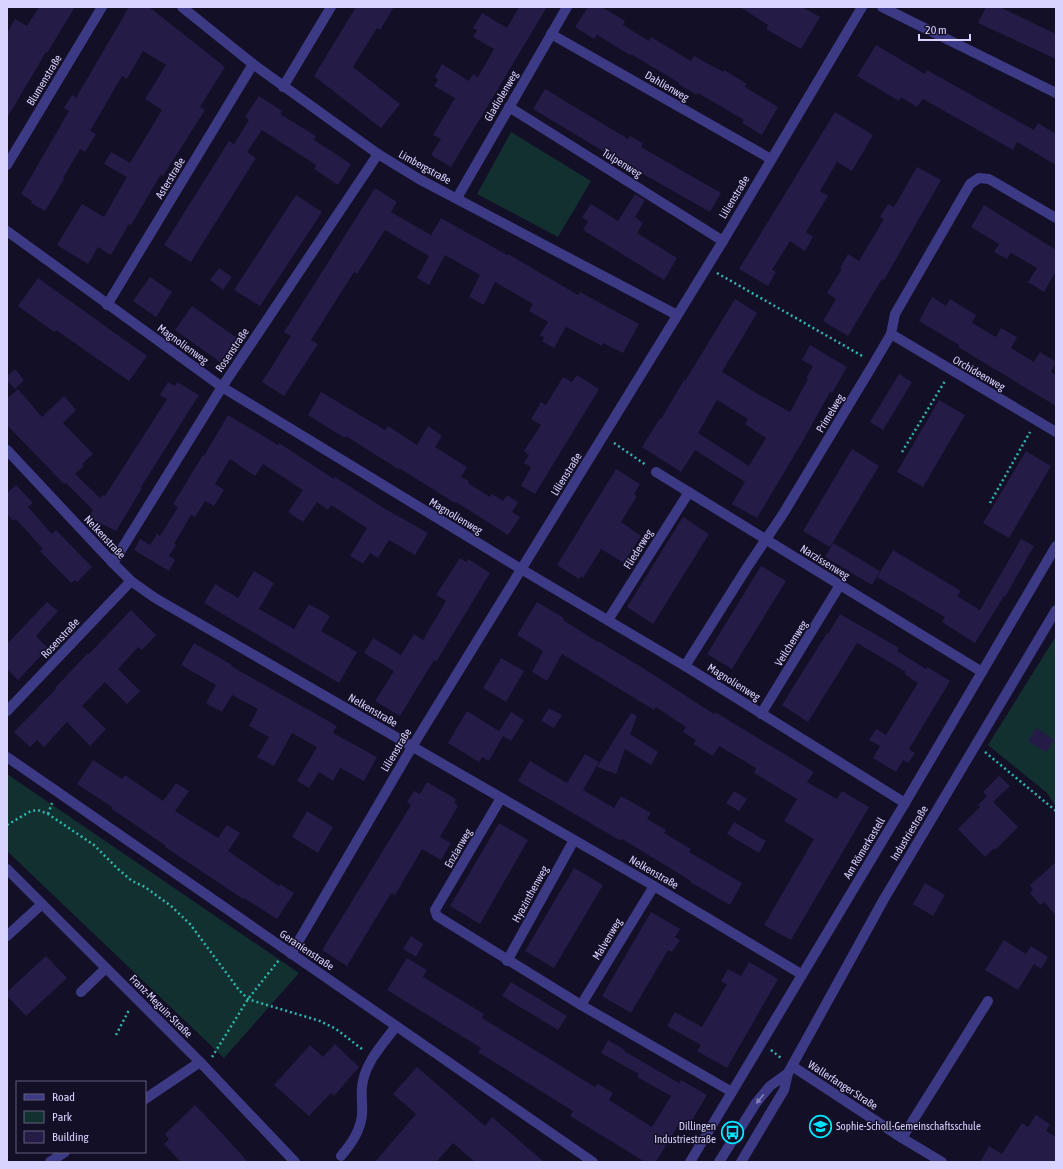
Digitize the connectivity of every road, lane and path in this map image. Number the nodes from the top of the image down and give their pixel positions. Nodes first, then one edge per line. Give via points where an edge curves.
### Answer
1 (102, 7) edge
2 (182, 7) edge
3 (331, 7) edge
4 (567, 7) edge
5 (862, 7) edge
6 (882, 7) edge
7 (551, 34) junction
8 (253, 64) junction
9 (283, 87) junction
10 (1056, 93) edge
11 (509, 106) junction
12 (378, 154) junction
13 (772, 159) junction
14 (7, 165) edge
15 (457, 198) junction
16 (1056, 218) edge
17 (7, 231) edge
18 (723, 240) junction
19 (706, 267) junction
20 (107, 304) junction
21 (677, 315) junction
22 (891, 334) junction
23 (874, 363) junction
24 (951, 370) junction
25 (222, 387) junction
26 (1037, 421) junction
27 (1056, 432) edge
28 (603, 436) junction
29 (7, 450) edge
30 (902, 452) dead end
31 (656, 472) joint
32 (689, 492) junction
33 (990, 503) dead end
34 (766, 538) junction
35 (1056, 546) edge
36 (113, 563) junction
37 (521, 569) junction
38 (131, 580) junction
39 (840, 586) junction
40 (1056, 610) edge
41 (608, 620) junction
42 (686, 666) junction
43 (982, 672) junction
44 (7, 711) edge
45 (761, 714) junction
46 (976, 744) junction
47 (412, 746) junction
48 (7, 758) edge
49 (501, 798) junction
50 (905, 803) junction
51 (1056, 810) edge
52 (7, 825) edge
53 (574, 840) junction
54 (7, 868) edge
55 (654, 886) junction
56 (42, 904) junction
57 (7, 936) edge
58 (288, 952) junction
59 (507, 961) junction
60 (106, 968) junction
61 (801, 974) junction
62 (81, 992) dead end
63 (136, 998) junction
64 (248, 999) junction
65 (988, 1001) dead end
66 (581, 1005) junction
67 (396, 1026) junction
68 (116, 1034) dead end
69 (761, 1043) junction
70 (372, 1058) junction
71 (203, 1065) junction
72 (790, 1069) junction
73 (732, 1092) junction
74 (146, 1098) edge
75 (902, 1138) junction
76 (64, 1153) edge
77 (342, 1156) dead end
78 (50, 1162) edge
79 (295, 1162) edge
80 (593, 1162) edge
81 (690, 1162) edge
82 (720, 1162) edge
83 (741, 1162) edge
84 (942, 1162) edge

1 - 14 street, Blumenstraße
2 - 8 street, Limbergstraße
3 - 9 street
4 - 7 street, Gladiolenweg
5 - 13 street, Lilienstraße
6 - 10 street
7 - 11 street, Gladiolenweg
7 - 13 street, Dahlienweg
8 - 9 street, Limbergstraße
8 - 20 street, Asterstraße
9 - 12 street, Limbergstraße
11 - 15 street, Gladiolenweg
11 - 18 street, Tulpenweg
12 - 15 street, Limbergstraße
12 - 25 street, Rosenstraße
13 - 18 street, Lilienstraße
15 - 21 street, Limbergstraße
16 - 22 street, Primelweg via 989,179 979,178 970,184 895,314
17 - 20 street, Magnolienweg
18 - 19 street, Lilienstraße
19 - 21 street, Lilienstraße
19 - 23 path
20 - 25 street, Magnolienweg
21 - 28 street, Lilienstraße
22 - 23 street, Primelweg
22 - 24 street, Orchideenweg
23 - 34 street, Primelweg
24 - 26 street, Orchideenweg
24 - 30 path
25 - 36 street, Rosenstraße
25 - 37 street, Magnolienweg
26 - 27 street, Orchideenweg
26 - 33 path
28 - 31 path
28 - 37 street, Lilienstraße
29 - 36 street, Nelkenstraße
31 - 32 street, Narzissenweg
32 - 34 street, Narzissenweg
32 - 41 street, Fliederweg
34 - 39 street, Narzissenweg
34 - 42 street, Primelweg
35 - 43 street, Am Römerkastell
36 - 38 street, Nelkenstraße
37 - 41 street, Magnolienweg
37 - 47 street, Lilienstraße
38 - 44 street, Rosenstraße
38 - 47 street, Nelkenstraße via 155,598
39 - 43 street, Narzissenweg
39 - 45 street, Veilchenweg
40 - 46 street, Industriestraße
41 - 42 street, Magnolienweg
42 - 45 street, Magnolienweg
43 - 50 street, Am Römerkastell
45 - 50 street, Magnolienweg
46 - 51 path
46 - 72 street, Industriestraße via 884,899
47 - 49 street, Nelkenstraße
47 - 58 street, Lilienstraße
48 - 58 street, Geranienstraße
49 - 53 street, Nelkenstraße
49 - 59 street, Enzianweg via 435,910 437,916
50 - 61 street, Am Römerkastell
52 - 64 path via 31,811 38,810 94,845 132,881 171,906 190,924
53 - 55 street, Nelkenstraße
53 - 59 street, Hyazinthenweg
54 - 56 street, Franz-Meguin-Straße
55 - 61 street, Nelkenstraße
55 - 66 street, Malvenweg
56 - 57 street
56 - 60 street, Franz-Meguin-Straße
58 - 64 path
58 - 67 street, Geranienstraße
59 - 66 street
60 - 62 street
60 - 63 street, Franz-Meguin-Straße
61 - 69 street, Am Römerkastell
63 - 68 path
63 - 71 street, Franz-Meguin-Straße
64 - 70 path via 320,1021 336,1029
64 - 71 path
65 - 75 street
66 - 73 street
67 - 70 street
67 - 80 street, Geranienstraße
69 - 72 path
69 - 73 street, Am Römerkastell
70 - 77 street via 363,1081 362,1116 358,1133
71 - 74 street
71 - 79 street, Franz-Meguin-Straße
72 - 75 street, Wallerfanger Straße
72 -> 82 street, Industriestraße via 770,1086 756,1103
72 - 83 street, Industriestraße via 784,1090
73 - 81 street, Am Römerkastell
75 - 84 street, Wallerfanger Straße
76 - 78 street

